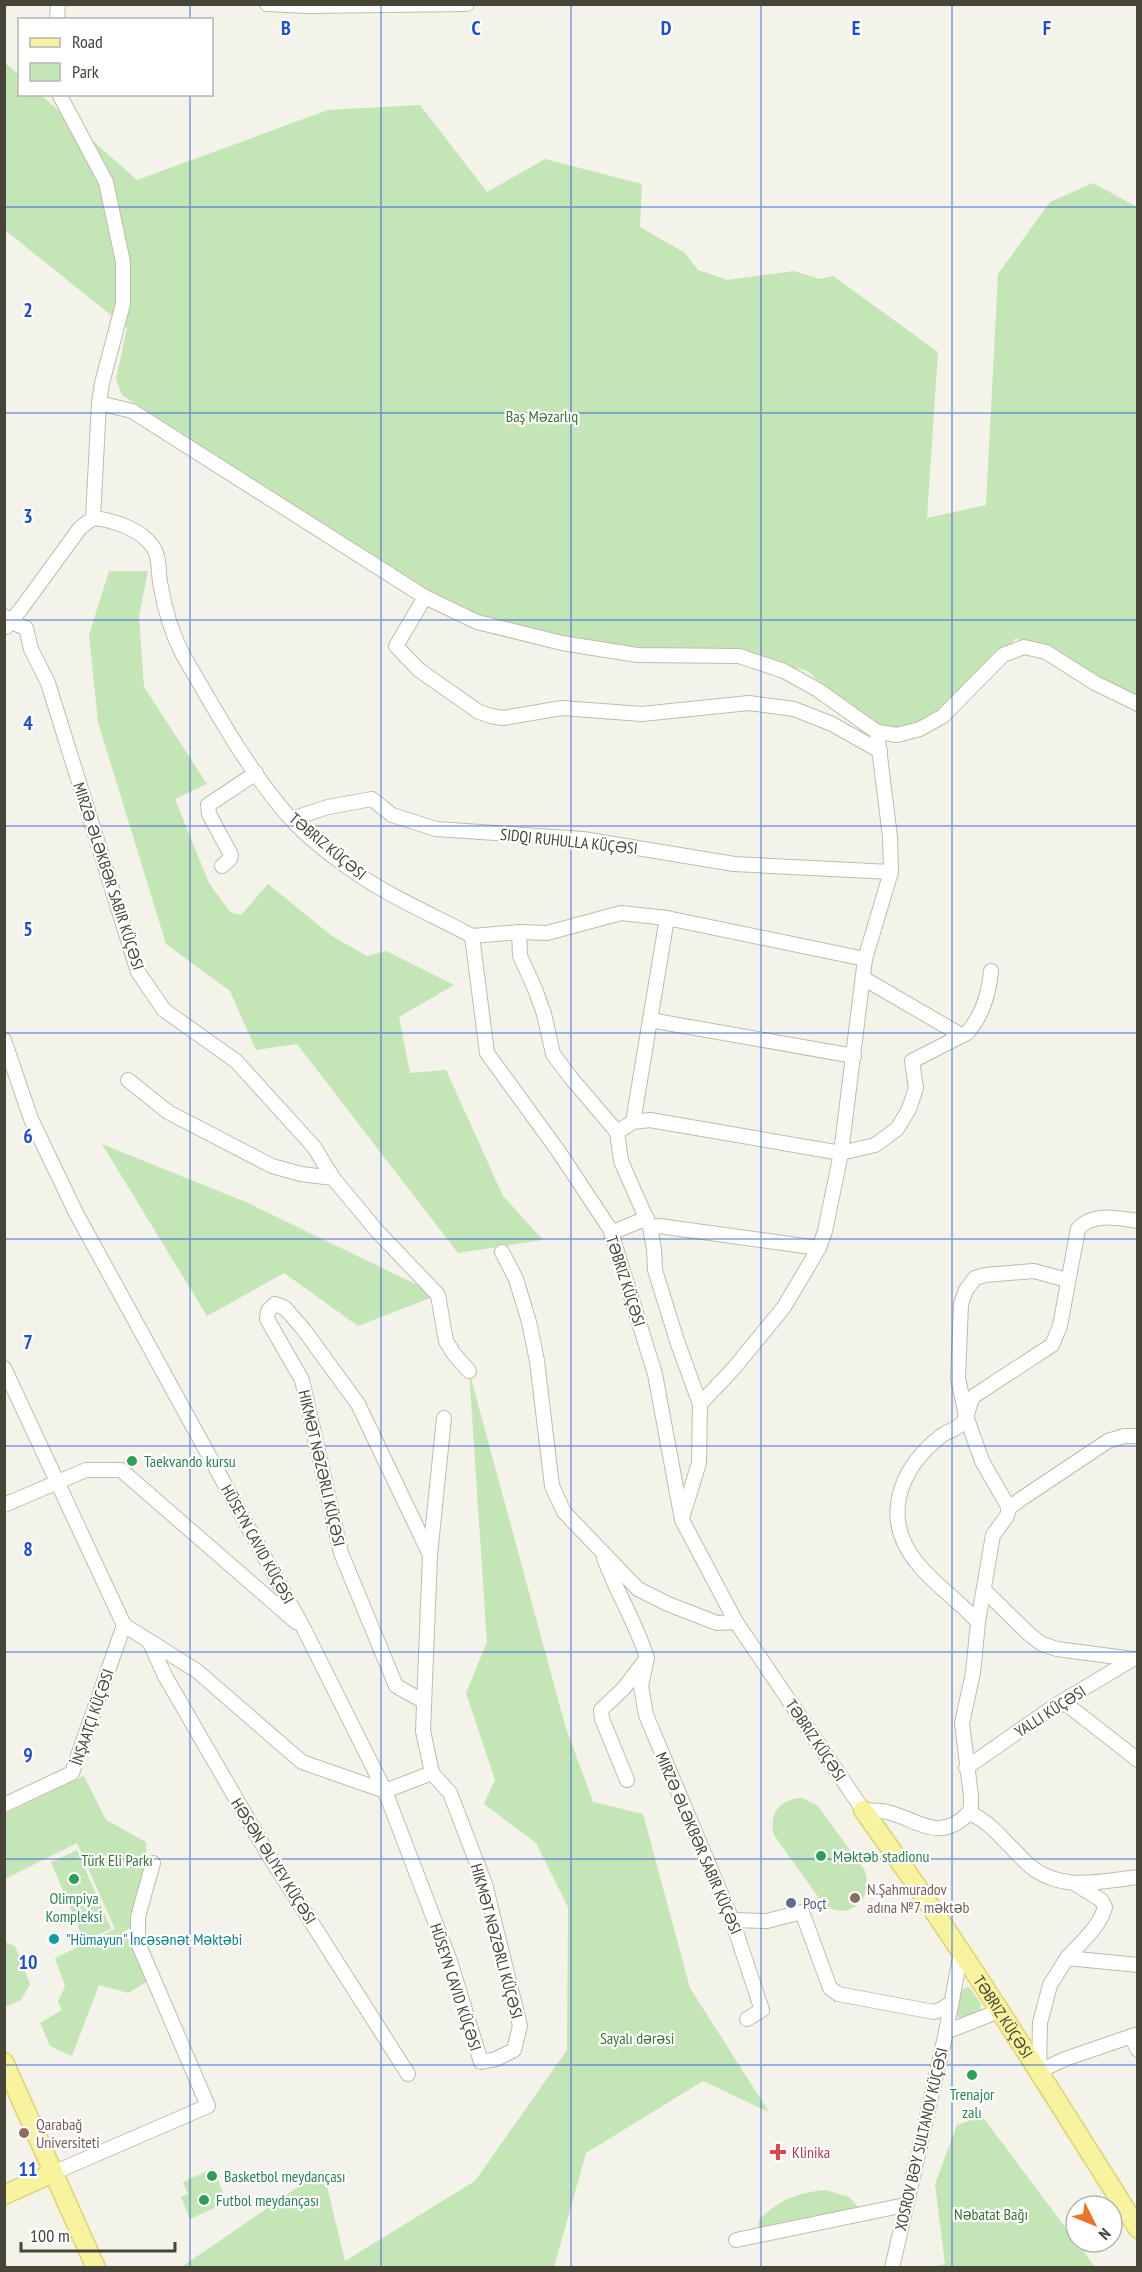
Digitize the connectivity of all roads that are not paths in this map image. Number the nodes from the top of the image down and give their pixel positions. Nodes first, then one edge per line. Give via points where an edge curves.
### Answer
1 (267, 4) edge
2 (467, 4) edge
3 (60, 96) edge
4 (99, 403) junction
5 (93, 518) junction
6 (425, 597) junction
7 (6, 622) edge
8 (1137, 704) edge
9 (877, 732) junction
10 (880, 751) junction
11 (256, 773) junction
12 (291, 819) junction
13 (222, 866) dead end
14 (891, 872) junction
15 (667, 918) junction
16 (519, 932) junction
17 (472, 936) junction
18 (866, 959) junction
19 (990, 971) dead end
20 (863, 978) junction
21 (650, 1020) junction
22 (962, 1035) junction
23 (4, 1040) edge
24 (854, 1056) junction
25 (128, 1080) dead end
26 (633, 1122) junction
27 (617, 1132) junction
28 (841, 1153) junction
29 (333, 1178) junction
30 (1137, 1221) edge
31 (648, 1223) junction
32 (611, 1233) junction
33 (819, 1248) junction
34 (502, 1252) dead end
35 (1067, 1280) junction
36 (4, 1368) edge
37 (469, 1371) dead end
38 (700, 1404) junction
39 (966, 1416) junction
40 (444, 1418) dead end
41 (1137, 1436) edge
42 (56, 1482) junction
43 (4, 1505) edge
44 (1009, 1508) junction
45 (682, 1520) junction
46 (602, 1554) junction
47 (430, 1555) junction
48 (984, 1590) junction
49 (736, 1622) junction
50 (978, 1622) junction
51 (124, 1625) junction
52 (304, 1629) junction
53 (150, 1643) junction
54 (647, 1658) junction
55 (1135, 1659) edge
56 (423, 1701) junction
57 (1056, 1705) junction
58 (1137, 1760) edge
59 (966, 1768) junction
60 (432, 1773) junction
61 (627, 1780) dead end
62 (385, 1791) junction
63 (4, 1805) edge
64 (863, 1810) junction
65 (969, 1813) junction
66 (153, 1863) dead end
67 (1137, 1877) edge
68 (1074, 1883) junction
69 (732, 1920) junction
70 (961, 1952) junction
71 (1067, 1958) junction
72 (1137, 1965) edge
73 (951, 2003) junction
74 (999, 2011) junction
75 (747, 2019) dead end
76 (946, 2032) junction
77 (1134, 2035) edge
78 (1137, 2050) edge
79 (4, 2062) edge
80 (481, 2062) joint
81 (1039, 2071) junction
82 (408, 2074) dead end
83 (53, 2173) junction
84 (4, 2195) edge
85 (905, 2205) junction
86 (1137, 2229) edge
87 (736, 2240) dead end
88 (96, 2268) edge
89 (892, 2268) edge

1 - 2 street
3 - 4 street via 106,182 123,262 123,304
4 - 5 street
4 - 6 street via 132,411
5 - 7 street via 80,528
5 - 11 street, TƏBRIZ KÜÇƏSI via 109,519 129,528 153,547 170,626
6 - 9 street via 477,622 562,643 637,655 739,656 801,680
6 - 10 street via 396,646 419,670 480,712 503,718 562,708 642,714 748,703 794,710 831,724
7 - 29 street, MIRZƏ ƏLƏKBƏR SABIR KÜÇƏSI via 26,628 30,649 48,683 138,972 164,1010 236,1061 315,1147
8 - 9 street via 1046,652 1024,646 1003,655 943,716 920,729 897,735
9 - 10 street
10 - 14 street
11 - 12 street, TƏBRIZ KÜÇƏSI
11 - 13 street via 208,805 231,855
12 - 14 street, SIDQI RUHULLA KÜÇƏSI via 372,799 392,815 436,829 583,839 734,864
12 - 17 street, TƏBRIZ KÜÇƏSI via 349,868
14 - 18 street
15 - 16 street via 621,913 547,933
15 - 18 street
15 - 21 street
16 - 17 street
16 - 27 street via 520,956 544,1014 553,1054
17 - 32 street, TƏBRIZ KÜÇƏSI via 487,1053 559,1152
18 - 20 street
19 - 22 street via 989,988 979,1015
20 - 22 street
20 - 24 street
21 - 24 street
21 - 26 street
22 - 28 street via 912,1061 916,1088 897,1129 875,1145
23 - 52 street, HÜSEYN CAVID KÜÇƏSI via 31,1119 76,1213
24 - 28 street
25 - 29 street via 168,1112 272,1166
26 - 27 street
26 - 28 street via 650,1120
27 - 31 street via 621,1161
28 - 33 street
29 - 37 street, MIRZƏ ƏLƏKBƏR SABIR KÜÇƏSI via 438,1294 446,1341
30 - 35 street via 1114,1218 1084,1222 1078,1229
31 - 32 street
31 - 33 street
31 - 38 street via 655,1270
32 - 45 street, TƏBRIZ KÜÇƏSI via 655,1374
33 - 38 street via 784,1307
34 - 46 street via 530,1322 552,1486 564,1512
35 - 39 street via 1060,1326 1052,1345 974,1396
35 - 39 street via 1034,1271 1011,1272 975,1278 966,1290 961,1304 958,1378
36 - 42 street
38 - 45 street via 699,1463
39 - 44 street via 982,1461
39 - 50 street via 961,1425 942,1435 920,1456 904,1479 897,1503 898,1525 917,1563
40 - 47 street, HIKMƏT NƏZƏRLI KÜÇƏSI
41 - 44 street via 1108,1441
42 - 43 street
42 - 51 street
42 - 52 street via 86,1470 120,1470
44 - 48 street via 993,1535
45 - 49 street, TƏBRIZ KÜÇƏSI
46 - 49 street via 638,1589 702,1618 717,1623
46 - 54 street via 638,1629
47 - 56 street, HIKMƏT NƏZƏRLI KÜÇƏSI
47 - 56 street, HIKMƏT NƏZƏRLI KÜÇƏSI via 358,1404 304,1330 285,1308 276,1304 268,1311 267,1319 302,1380 341,1552 396,1686
48 - 50 street
48 - 55 street via 1042,1644
49 - 64 street, TƏBRIZ KÜÇƏSI
50 - 59 street via 973,1673 962,1723
51 - 53 street
51 - 63 street via 72,1773
52 - 62 street, HÜSEYN CAVID KÜÇƏSI
53 - 62 street via 197,1671 302,1762
53 - 82 street, HƏSƏN ƏLIYEV KÜÇƏSI via 165,1676 268,1854
54 - 61 street via 601,1710
54 - 69 street, MIRZƏ ƏLƏKBƏR SABIR KÜÇƏSI via 641,1686 646,1715
55 - 57 street
56 - 60 street, HIKMƏT NƏZƏRLI KÜÇƏSI via 423,1731
57 - 58 street via 1070,1707
57 - 59 street
59 - 65 street via 971,1796
60 - 62 street
60 - 80 street, HIKMƏT NƏZƏRLI KÜÇƏSI via 450,1793 485,1884 520,2026 514,2050 496,2060
62 - 80 street, HÜSEYN CAVID KÜÇƏSI via 450,1961
64 - 65 street via 887,1812 926,1828 943,1828
64 - 70 main road, TƏBRIZ KÜÇƏSI
65 - 68 street via 983,1819 1032,1868 1051,1878
66 - 83 street via 138,1917 138,1943 208,2106
67 - 68 street
68 - 71 street via 1101,1900 1105,1907 1090,1933
69 - 73 street via 766,1921 802,1912 830,1988 838,1994 934,2012
69 - 75 street, MIRZƏ ƏLƏKBƏR SABIR KÜÇƏSI via 762,2010
70 - 73 street
70 - 74 main road, TƏBRIZ KÜÇƏSI
71 - 72 street
71 - 81 street via 1050,1985 1040,2023
73 - 76 street
74 - 76 street, XOSROV BƏY SULTANOV KÜÇƏSI
74 - 81 main road, TƏBRIZ KÜÇƏSI
76 - 85 street, XOSROV BƏY SULTANOV KÜÇƏSI
77 - 78 street
77 - 81 street
79 - 83 main road
81 - 86 main road, TƏBRIZ KÜÇƏSI
83 - 84 main road
83 - 88 main road
85 - 87 street
85 - 89 street, XOSROV BƏY SULTANOV KÜÇƏSI

